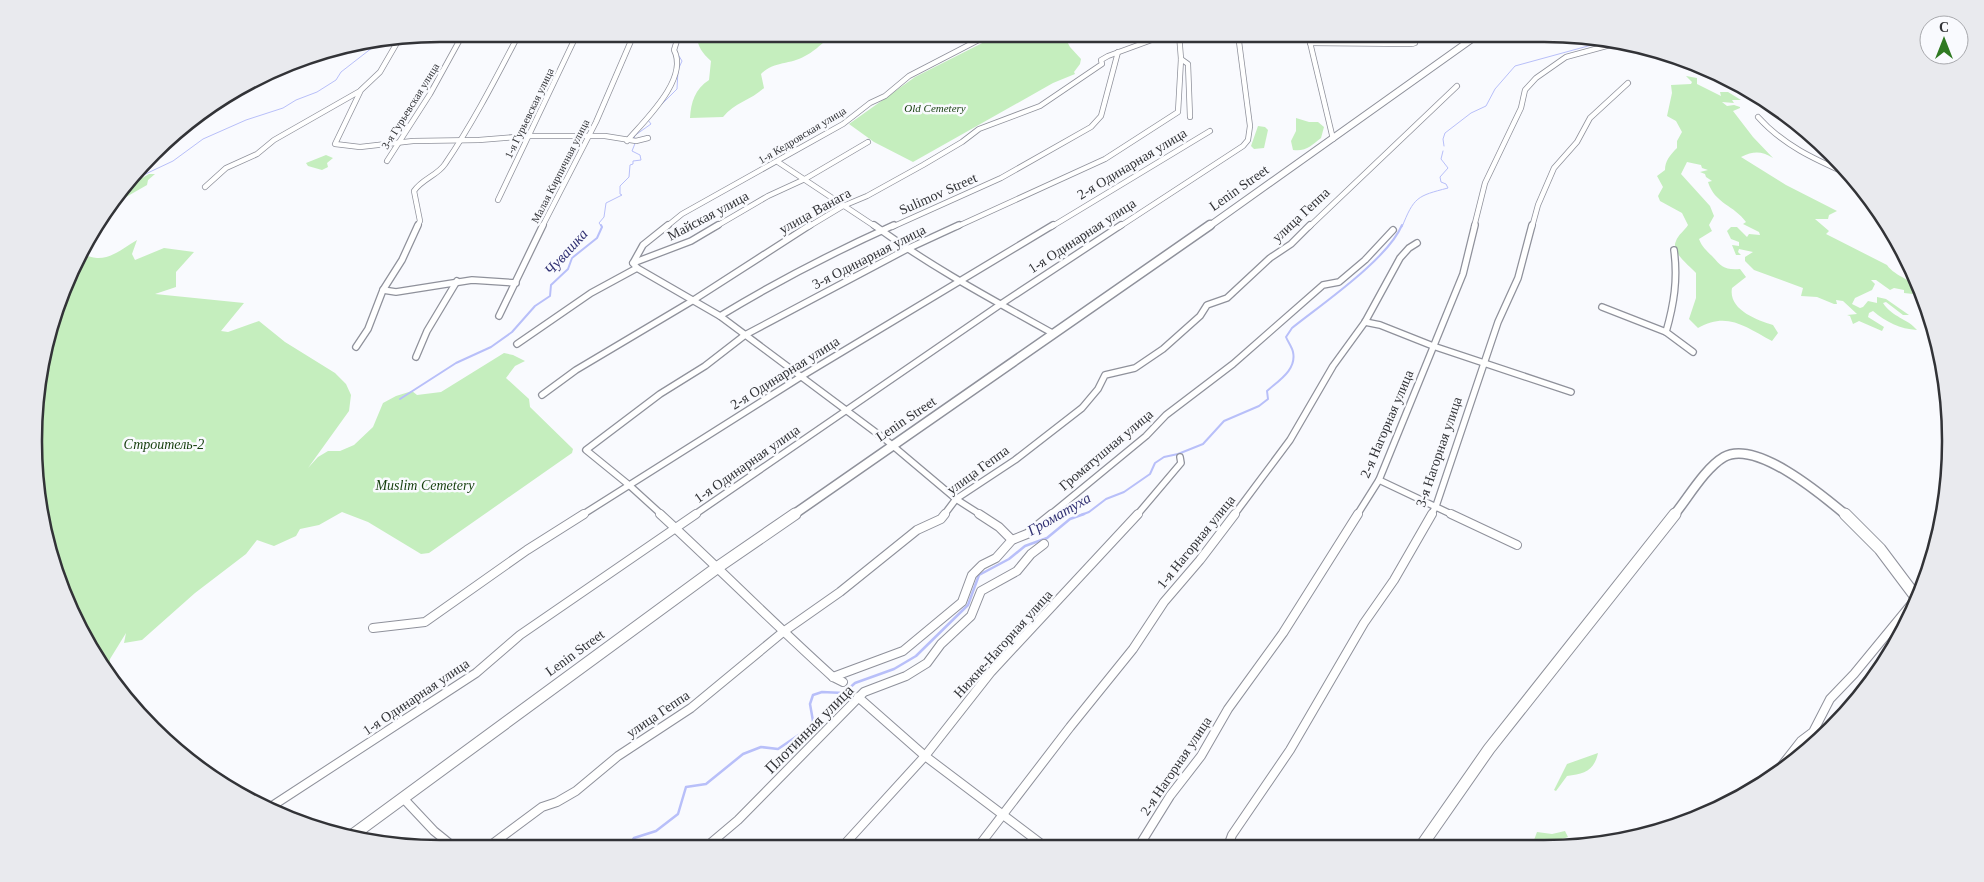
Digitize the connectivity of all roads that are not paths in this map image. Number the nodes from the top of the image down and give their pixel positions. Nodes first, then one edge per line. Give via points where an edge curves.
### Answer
1 (459, 42) edge
2 (515, 42) edge
3 (574, 42) edge
4 (631, 42) edge
5 (676, 42) edge
6 (975, 42) edge
7 (1146, 42) edge
8 (1180, 42) edge
9 (1239, 42) edge
10 (1414, 42) edge
11 (1468, 42) edge
12 (1310, 43) joint
13 (396, 45) edge
14 (1602, 47) edge
15 (1118, 52) junction
16 (1182, 58) junction
17 (1628, 83) dead end
18 (1457, 86) dead end
19 (361, 90) junction
20 (1190, 117) dead end
21 (1758, 117) dead end
22 (1210, 131) dead end
23 (588, 135) junction
24 (528, 136) junction
25 (648, 138) dead end
26 (1333, 139) junction
27 (459, 140) junction
28 (627, 141) junction
29 (868, 142) dead end
30 (398, 144) junction
31 (387, 161) dead end
32 (778, 162) junction
33 (1832, 167) edge
34 (804, 179) junction
35 (205, 187) dead end
36 (498, 200) dead end
37 (843, 206) junction
38 (1392, 230) dead end
39 (881, 231) junction
40 (1417, 243) dead end
41 (907, 249) junction
42 (1674, 250) dead end
43 (635, 266) junction
44 (457, 281) junction
45 (960, 282) junction
46 (516, 283) junction
47 (383, 290) junction
48 (692, 301) junction
49 (1001, 304) junction
50 (1602, 307) dead end
51 (499, 316) dead end
52 (720, 316) junction
53 (1365, 322) junction
54 (1666, 332) junction
55 (1054, 334) junction
56 (744, 335) junction
57 (517, 344) dead end
58 (1433, 346) junction
59 (356, 347) dead end
60 (1694, 352) dead end
61 (416, 357) dead end
62 (1484, 362) junction
63 (802, 376) junction
64 (1571, 392) dead end
65 (542, 394) dead end
66 (846, 410) junction
67 (893, 445) junction
68 (1180, 457) dead end
69 (1379, 480) junction
70 (629, 485) junction
71 (956, 499) junction
72 (1436, 506) junction
73 (675, 529) junction
74 (1012, 540) junction
75 (1044, 544) dead end
76 (1517, 545) dead end
77 (718, 567) junction
78 (1912, 591) edge
79 (1900, 617) edge
80 (373, 628) dead end
81 (783, 632) junction
82 (833, 677) junction
83 (842, 682) dead end
84 (858, 697) junction
85 (1793, 752) edge
86 (925, 756) junction
87 (403, 798) junction
88 (276, 803) edge
89 (1003, 814) junction
90 (358, 831) edge
91 (445, 840) edge
92 (498, 840) edge
93 (715, 840) edge
94 (848, 840) edge
95 (983, 840) edge
96 (1036, 840) edge
97 (1143, 840) edge
98 (1230, 840) edge
99 (1426, 840) edge

1 - 30 street, 3-я Гурьевская улица
2 - 27 street
3 - 24 street, 1-я Гурьевская улица
4 - 23 street, Малая Кирпичная улица
5 - 28 street via 674,50 678,58 674,79 664,97
6 - 32 street, 1-я Кедровская улица via 909,76 843,124
7 - 15 street
8 - 16 street
9 - 49 street, 1-я Одинарная улица via 1250,126 1248,140 1243,146
10 - 12 street
11 - 26 main road, Lenin Street
12 - 26 street
13 - 19 street via 380,72
14 - 58 street, 2-я Нагорная улица via 1566,57 1525,90 1521,108 1484,183 1463,274
15 - 37 street, улица Ванага via 1101,60 1102,64 1040,106 979,129 923,165
15 - 39 street, Sulimov Street via 1101,116 1091,127 1002,178
16 - 20 street via 1188,64
16 - 41 street, 3-я Одинарная улица via 1178,112 1105,159
17 - 62 street, 3-я Нагорная улица via 1590,118 1577,142 1554,168 1538,205 1518,278
18 - 71 street, улица Геппа via 1291,244 1270,258 1227,298 1207,305 1200,316 1163,349 1134,368 1106,375 1082,408 1015,460
19 - 30 street via 335,144 360,147
19 - 35 street via 274,140 263,151 224,169
21 - 33 street via 1786,145
22 - 45 street, 2-я Одинарная улица
23 - 24 street
23 - 28 street
23 - 46 street, Малая Кирпичная улица
24 - 27 street
24 - 36 street, 1-я Гурьевская улица
25 - 28 street
26 - 55 main road, Lenin Street
27 - 30 street
27 - 47 street via 444,166 414,191 420,221 402,260
29 - 34 street, Майская улица
30 - 31 street, 3-я Гурьевская улица
32 - 34 street
32 - 43 street, 1-я Кедровская улица via 682,214 643,245
34 - 37 street
34 - 43 street, Майская улица via 691,241
37 - 39 street
37 - 48 street, улица Ванага via 755,258
38 - 74 street, Громатушная улица via 1365,260 1339,282 1323,285 1233,364 1166,415 1146,436 1027,534
39 - 41 street
39 - 52 street, Sulimov Street via 763,290
40 - 53 street, 1-я Нагорная улица via 1400,258
41 - 45 street
41 - 56 street, 3-я Одинарная улица
42 - 54 street via 1678,288
43 - 48 street
43 - 57 street, Майская улица
44 - 46 street
44 - 47 street via 404,291
44 - 61 street via 427,331
45 - 49 street
45 - 63 street, 2-я Одинарная улица
46 - 51 street, Малая Кирпичная улица
47 - 59 street via 368,329
48 - 52 street
48 - 65 street, улица Ванага
49 - 55 street
49 - 66 street, 1-я Одинарная улица
50 - 54 street
52 - 56 street
53 - 58 street
53 - 89 street, 1-я Нагорная улица via 1333,366 1272,466
54 - 60 street
55 - 67 main road, Lenin Street
56 - 63 street
56 - 70 street, 3-я Одинарная улица via 586,450
58 - 62 street
58 - 69 street, 2-я Нагорная улица
62 - 64 street
62 - 72 street, 3-я Нагорная улица
63 - 66 street
63 - 70 street, 2-я Одинарная улица
66 - 67 street
66 - 73 street, 1-я Одинарная улица
67 - 71 street
67 - 77 main road, Lenin Street
68 - 86 street, Нижне-Нагорная улица via 1181,463 1116,539 991,672
69 - 72 street
69 - 97 street, 2-я Нагорная улица via 1283,632 1228,709 1201,756 1170,796
70 - 73 street
70 - 80 street, 2-я Одинарная улица via 527,550 425,622
71 - 74 street via 999,527
71 - 81 street, улица Геппа via 941,518 917,530 840,592
72 - 76 street
72 - 98 street, 3-я Нагорная улица via 1290,750
73 - 77 street
73 - 88 street, 1-я Одинарная улица via 520,636 476,673
74 - 82 street, Громатушная улица via 996,558 972,575 962,602 903,651
75 - 84 street, Плотинная улица via 1017,571 981,591 975,613 941,644 928,662
77 - 81 street
77 - 87 main road, Lenin Street
78 - 99 main road via 1875,543 1808,483 1751,455 1722,458 1554,664
79 - 85 street via 1830,699 1814,732
81 - 82 street
81 - 92 street, улица Геппа via 691,708 618,756 576,791 542,807
82 - 83 street
84 - 86 street
84 - 93 street, Плотинная улица
86 - 89 street
86 - 94 street, Нижне-Нагорная улица
87 - 90 main road, Lenin Street
87 - 91 street
89 - 95 street, 1-я Нагорная улица
89 - 96 street

